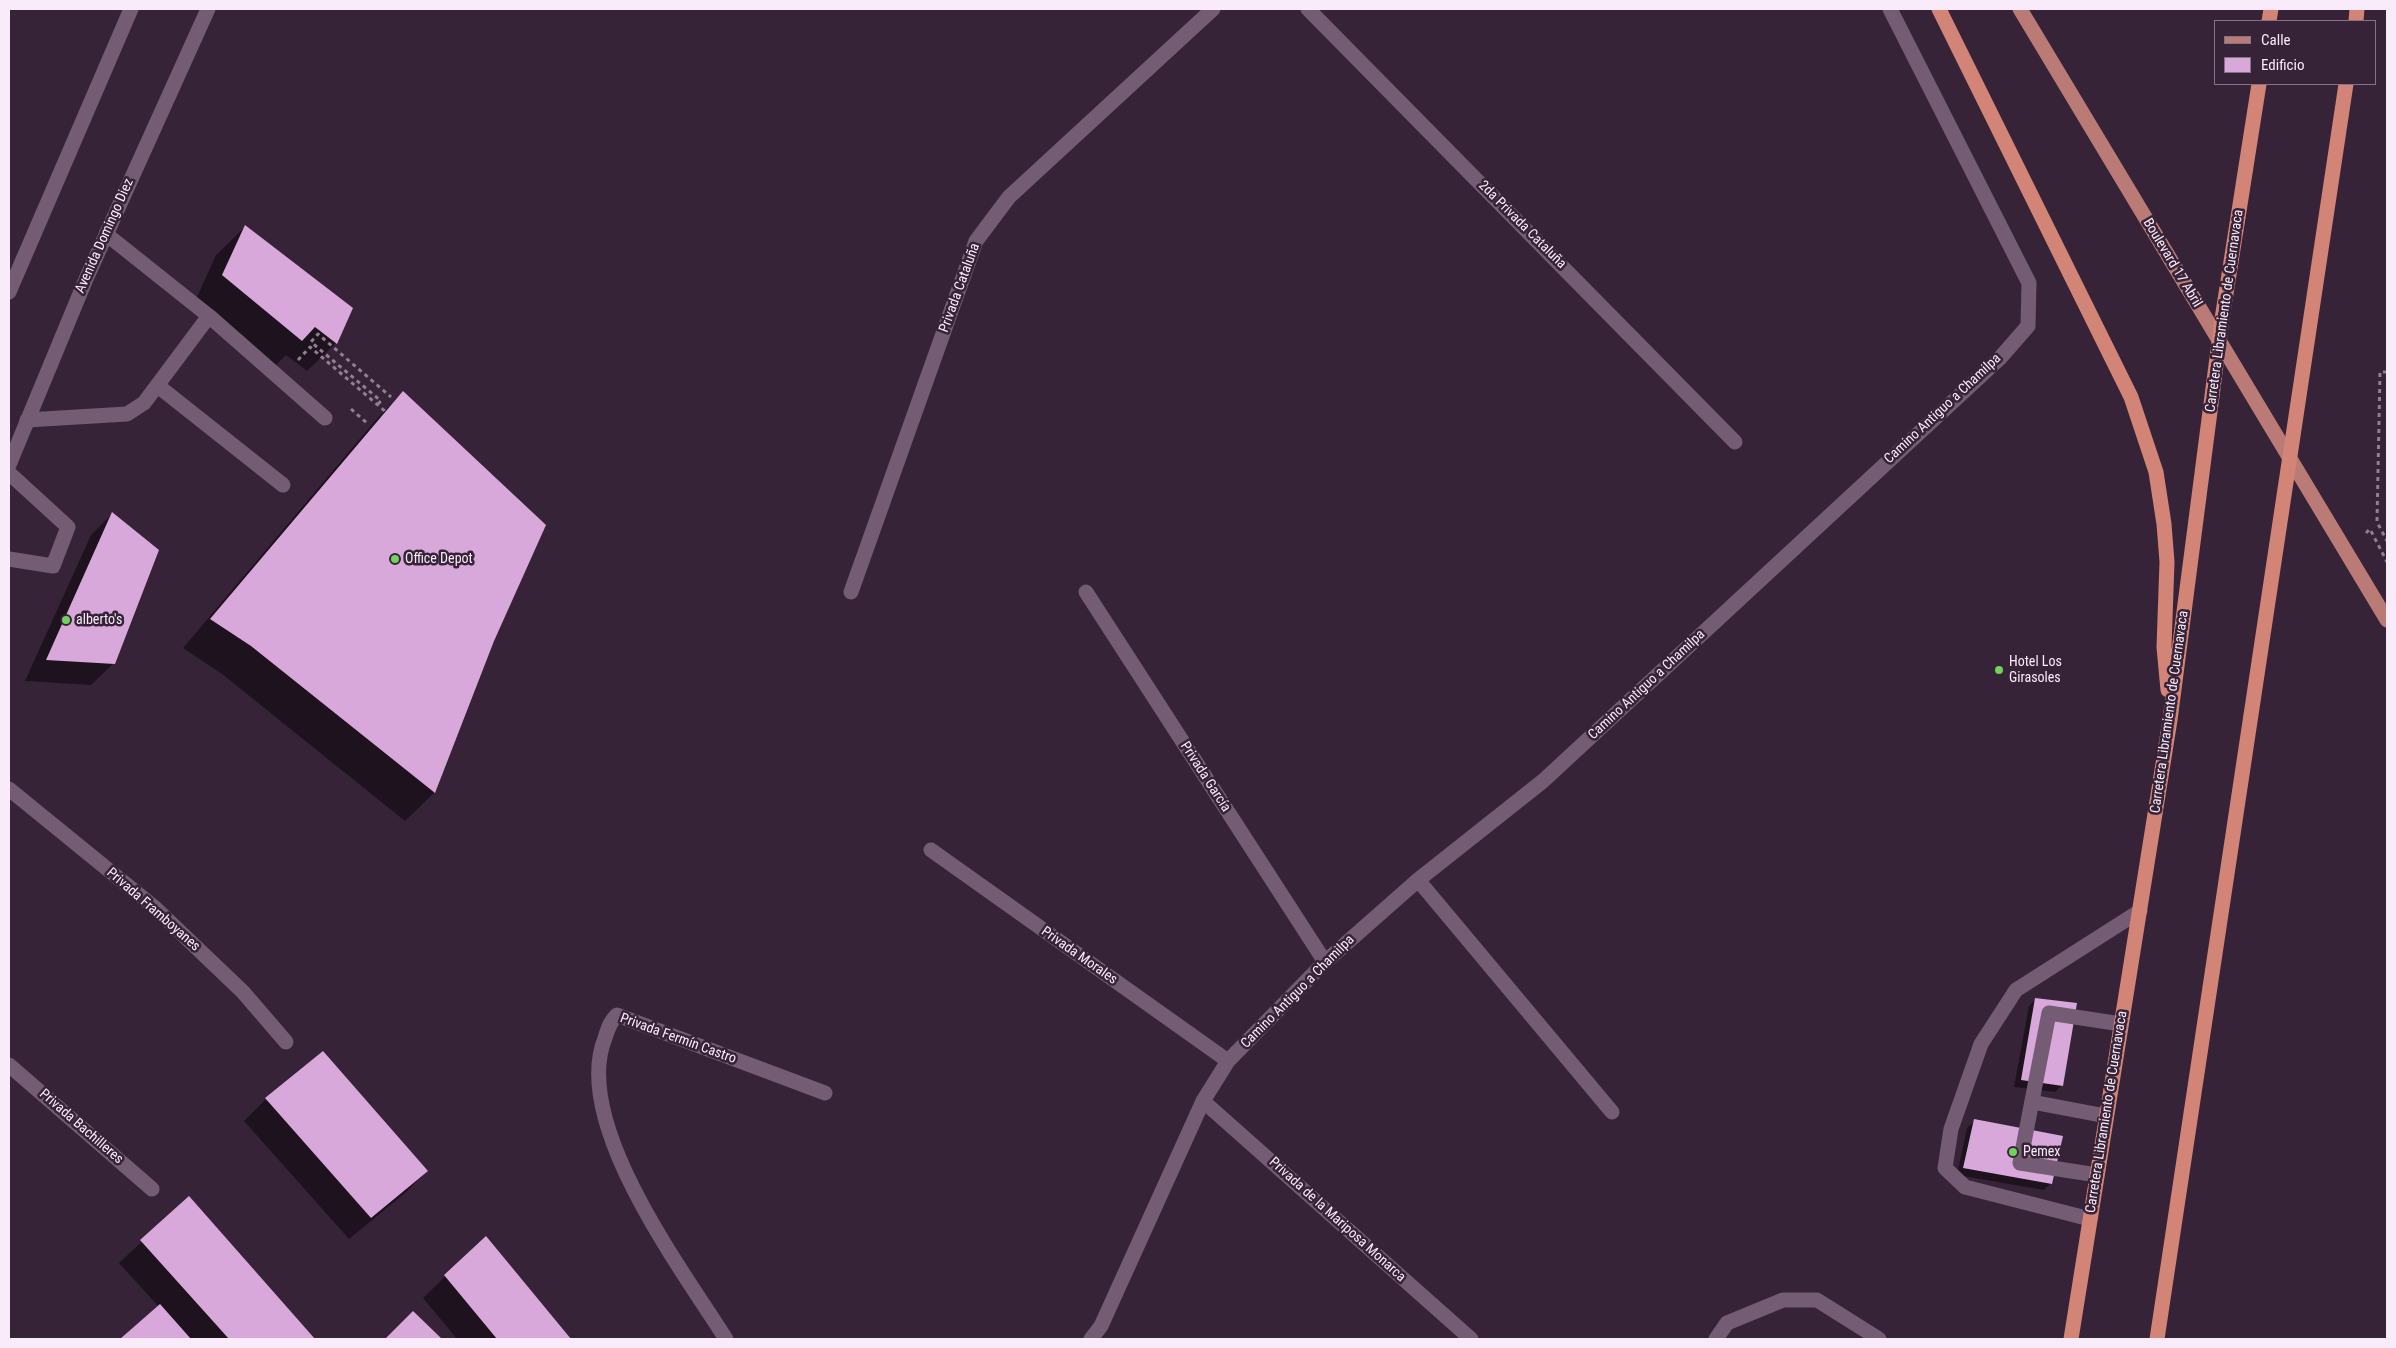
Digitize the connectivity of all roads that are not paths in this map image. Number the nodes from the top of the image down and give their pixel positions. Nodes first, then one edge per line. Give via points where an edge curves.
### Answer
1 (131, 9) edge
2 (208, 9) edge
3 (1213, 9) edge
4 (1308, 9) edge
5 (1890, 9) edge
6 (1939, 9) edge
7 (2020, 9) edge
8 (2259, 85) edge
9 (2346, 85) edge
10 (106, 234) junction
11 (9, 292) edge
12 (209, 316) junction
13 (158, 386) junction
14 (325, 418) dead end
15 (27, 420) junction
16 (1735, 442) dead end
17 (9, 465) edge
18 (9, 472) edge
19 (283, 484) dead end
20 (9, 559) edge
21 (851, 592) dead end
22 (1086, 592) dead end
23 (2387, 620) edge
24 (2170, 720) junction
25 (9, 789) edge
26 (931, 850) dead end
27 (1418, 880) junction
28 (2140, 911) junction
29 (1325, 962) junction
30 (2121, 1024) junction
31 (286, 1042) dead end
32 (1228, 1061) junction
33 (9, 1065) edge
34 (825, 1093) dead end
35 (1203, 1101) junction
36 (2032, 1102) junction
37 (1612, 1112) dead end
38 (2106, 1116) junction
39 (2097, 1175) junction
40 (152, 1189) dead end
41 (2090, 1220) junction
42 (726, 1339) edge
43 (1091, 1339) edge
44 (1471, 1339) edge
45 (1716, 1339) edge
46 (1879, 1339) edge
47 (2070, 1339) edge
48 (2157, 1339) edge

1 - 11 street
2 - 10 street, Avenida Domingo Diez
3 - 21 street, Privada Cataluña via 1009,197 976,241
4 - 16 street, 2da Privada Cataluña
5 - 27 street, Camino Antiguo a Chamilpa via 2029,283 2028,326 2000,358 1543,780
6 - 24 highway via 2131,397 2156,472 2167,562 2164,647
7 - 23 main road, Boulevard 17 Abril
8 - 24 highway, Carretera Libramiento de Cuernavaca via 2222,319
9 - 48 highway
10 - 12 street
10 - 15 street, Avenida Domingo Diez
12 - 13 street
12 - 14 street
13 - 15 street via 144,403 127,414
13 - 19 street
15 - 17 street, Avenida Domingo Diez
18 - 20 street via 68,527 53,566
22 - 29 street, Privada García
24 - 28 highway, Carretera Libramiento de Cuernavaca
25 - 31 street, Privada Framboyanes via 154,907 243,992
26 - 32 street, Privada Morales
27 - 29 street, Camino Antiguo a Chamilpa
27 - 37 street
28 - 30 highway, Carretera Libramiento de Cuernavaca
28 - 41 street via 2016,990 1981,1044 1951,1129 1945,1168 1965,1186
29 - 32 street, Camino Antiguo a Chamilpa
30 - 36 street via 2050,1013
30 - 38 highway, Carretera Libramiento de Cuernavaca
32 - 35 street, Camino Antiguo a Chamilpa
33 - 40 street, Privada Bachilleres
34 - 42 street, Privada Fermín Castro via 617,1015 598,1053 599,1097 614,1150 642,1204
35 - 43 street, Camino Antiguo a Chamilpa via 1101,1326
35 - 44 street, Privada de la Mariposa Monarca
36 - 38 street
36 - 39 street via 2020,1163
38 - 39 highway, Carretera Libramiento de Cuernavaca
39 - 41 highway, Carretera Libramiento de Cuernavaca
41 - 47 highway, Carretera Libramiento de Cuernavaca
45 - 46 street via 1727,1323 1782,1300 1817,1300

